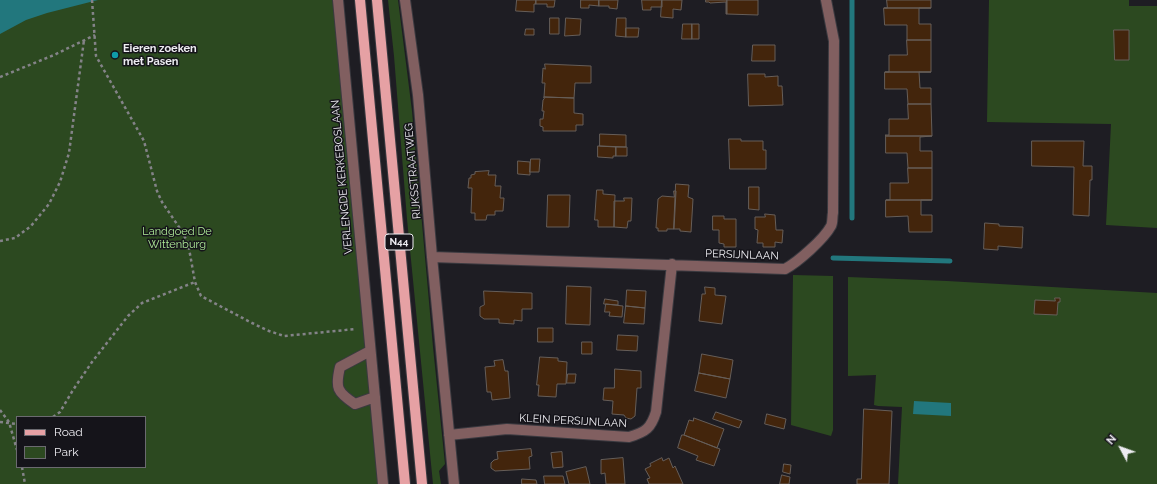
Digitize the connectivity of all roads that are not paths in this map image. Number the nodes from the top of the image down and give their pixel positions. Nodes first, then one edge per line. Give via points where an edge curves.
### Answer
1 (338, 0) edge
2 (360, 0) edge
3 (377, 0) edge
4 (406, 0) edge
5 (826, 0) edge
6 (432, 257) junction
7 (672, 264) junction
8 (370, 351) junction
9 (375, 397) junction
10 (449, 435) junction
11 (383, 484) edge
12 (405, 484) edge
13 (422, 484) edge
14 (454, 484) edge

1 - 8 street, VERLENGDE KERKEBOSLAAN
2 - 12 main road, N44
3 - 13 main road, RIJKSSTRAATWEG / N44
4 - 6 street, RIJKSSTRAATWEG via 418,95
5 - 7 street, PERSIJNLAAN via 834,41 831,225 795,263 785,268
6 - 7 street, PERSIJNLAAN
6 - 10 street, RIJKSSTRAATWEG
7 - 10 street, KLEIN PERSIJNLAAN via 656,412 653,422 644,432 629,437 507,429
8 - 9 street, VERLENGDE KERKEBOSLAAN
8 - 9 street via 340,367 337,382 342,395 355,404
9 - 11 street, VERLENGDE KERKEBOSLAAN
10 - 14 street, RIJKSSTRAATWEG

